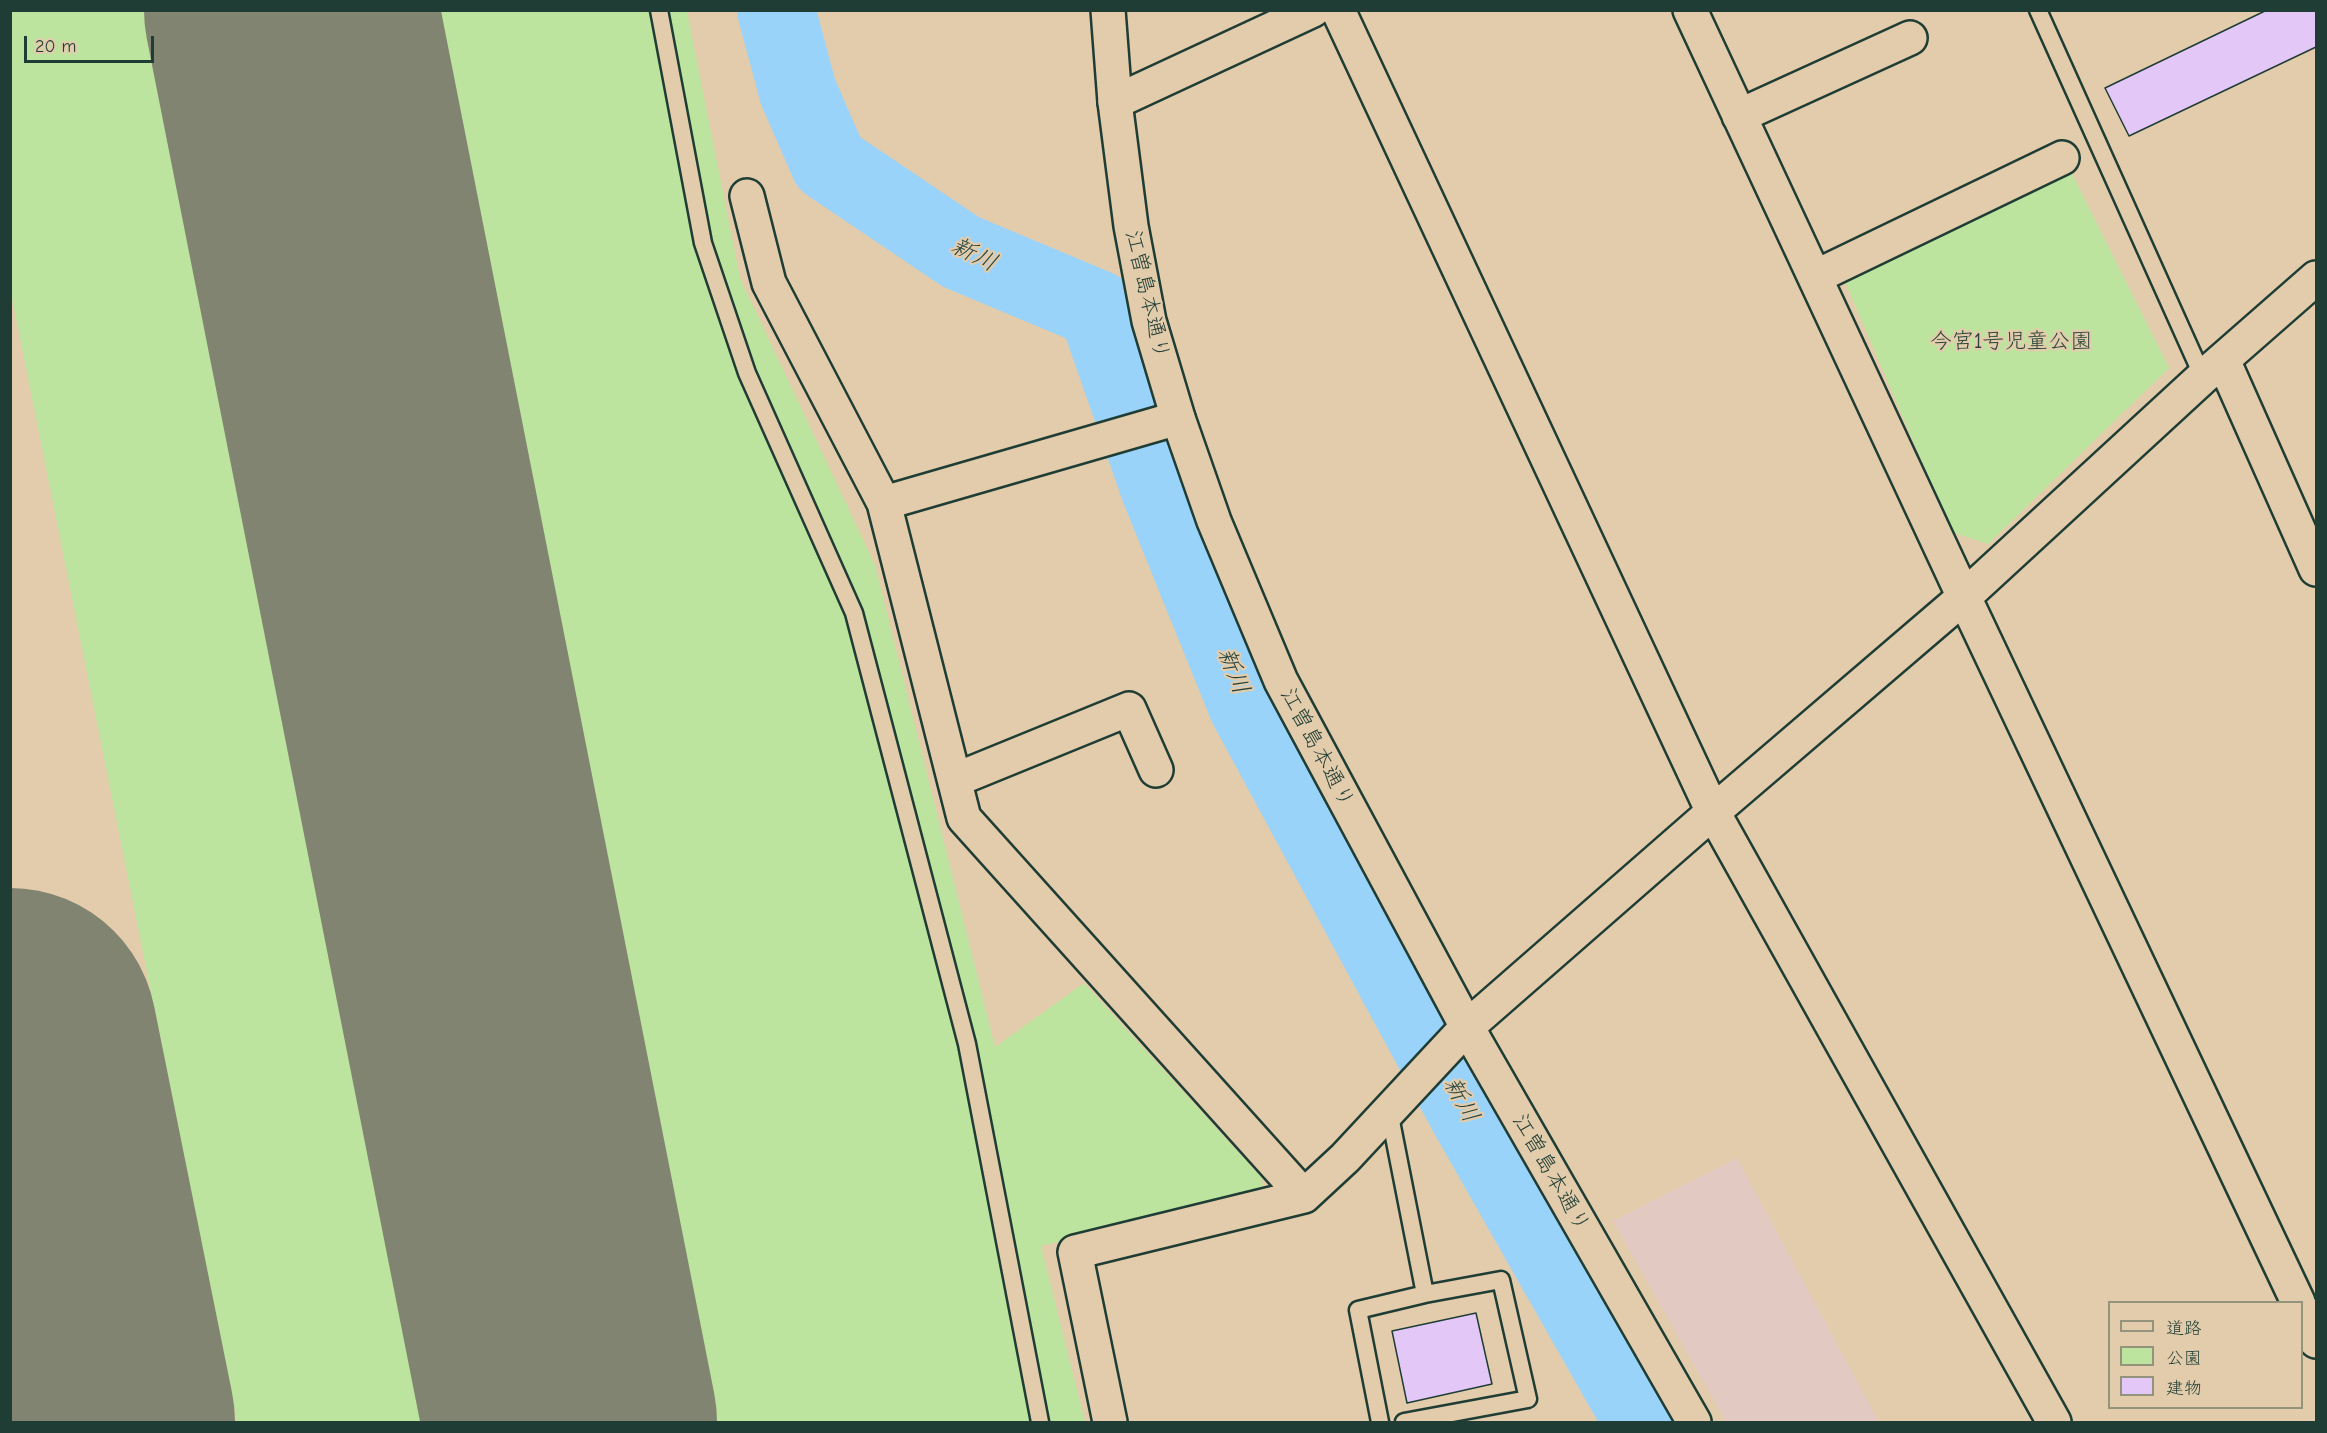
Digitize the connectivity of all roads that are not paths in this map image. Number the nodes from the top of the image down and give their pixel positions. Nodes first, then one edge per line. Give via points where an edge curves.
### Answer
1 (659, 10) edge
2 (1108, 10) edge
3 (1313, 10) edge
4 (1338, 10) edge
5 (1690, 10) edge
6 (2038, 10) edge
7 (1911, 38) dead end
8 (1115, 102) junction
9 (1740, 116) junction
10 (2062, 158) dead end
11 (747, 196) dead end
12 (1815, 277) junction
13 (2316, 278) edge
14 (2213, 369) junction
15 (1178, 418) junction
16 (884, 503) junction
17 (2316, 569) edge
18 (1964, 597) junction
19 (1156, 770) dead end
20 (955, 780) junction
21 (1713, 812) junction
22 (1467, 1027) junction
23 (1389, 1111) junction
24 (1304, 1196) junction
25 (1425, 1294) junction
26 (2298, 1301) edge
27 (2303, 1314) edge
28 (2316, 1341) edge
29 (1688, 1420) edge
30 (1040, 1422) edge
31 (1110, 1422) edge
32 (1380, 1422) edge
33 (1404, 1422) edge
34 (2054, 1422) edge

1 - 30 lane via 703,243 747,373 854,613 967,1044
2 - 8 street, 江曽島本通り
3 - 8 street
4 - 21 street
5 - 9 street
6 - 14 lane
7 - 9 street
8 - 15 street, 江曽島本通り via 1131,226 1149,321
9 - 12 street
10 - 12 street
11 - 16 street via 769,283
12 - 18 street
13 - 14 street
14 - 17 street
14 - 18 street
15 - 16 street
15 - 22 street, 江曽島本通り via 1214,521 1281,681
16 - 20 street
18 - 21 street
18 - 26 street
19 - 20 street via 1129,709
20 - 24 street via 964,818
21 - 22 street
21 - 34 street
22 - 23 street
22 - 29 street, 江曽島本通り
23 - 24 street
23 - 25 lane
24 - 31 street via 1075,1252
25 - 32 lane via 1358,1310
25 - 33 lane via 1501,1280 1528,1399
27 - 28 street

